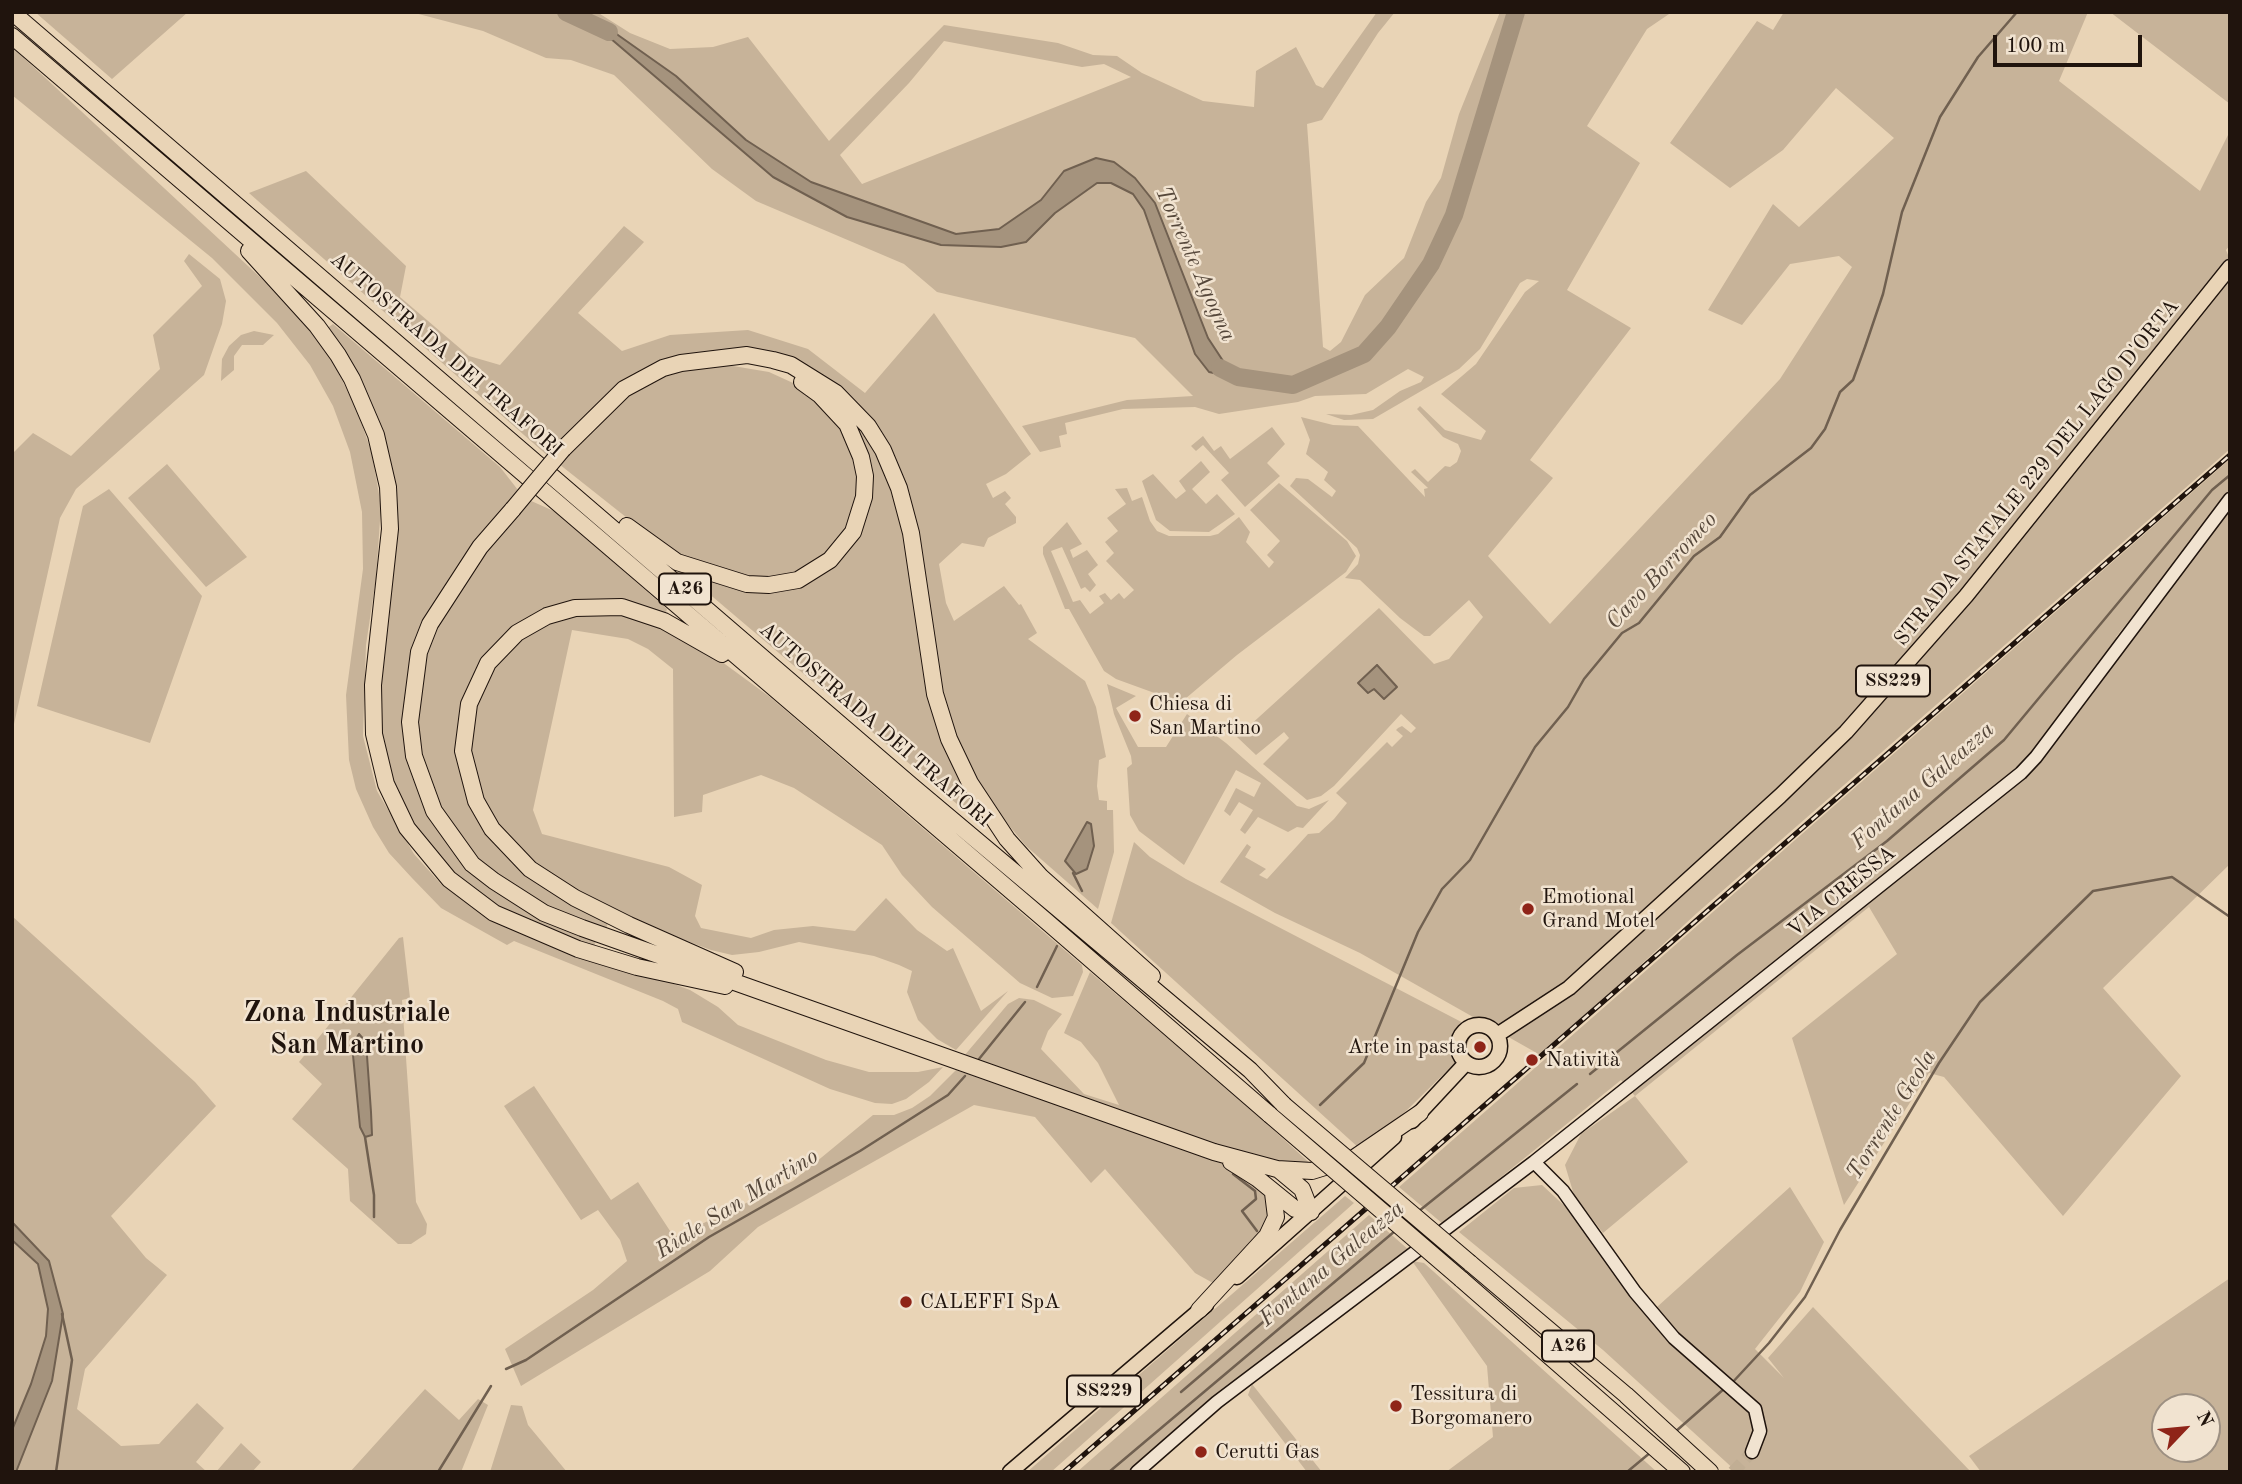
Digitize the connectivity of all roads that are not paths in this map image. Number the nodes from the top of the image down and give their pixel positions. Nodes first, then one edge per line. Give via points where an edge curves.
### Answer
1 (12, 12) edge
2 (12, 36) edge
3 (75, 91) junction
4 (2230, 267) edge
5 (716, 358) junction
6 (554, 475) junction
7 (2230, 499) edge
8 (894, 791) junction
9 (787, 1000) junction
10 (1497, 1035) junction
11 (1466, 1063) junction
12 (1250, 1070) junction
13 (1420, 1113) junction
14 (1214, 1152) junction
15 (1534, 1162) junction
16 (1277, 1168) junction
17 (1273, 1193) junction
18 (1311, 1212) junction
19 (1199, 1310) junction
20 (1752, 1452) tunnel mouth
21 (1010, 1472) edge
22 (1137, 1472) edge
23 (1682, 1472) edge
24 (1710, 1472) edge

1 - 6 highway, AUTOSTRADA DEI TRAFORI / A26
2 - 3 highway, AUTOSTRADA DEI TRAFORI / A26
3 - 8 highway, AUTOSTRADA DEI TRAFORI / A26
3 - 9 highway via 281,284 338,355 364,406 376,435 390,508 373,685 374,734 386,784 419,846 472,898 526,928 637,967
4 - 10 main road, STRADA STATALE 229 DEL LAGO D'ORTA / SS229 via 1966,596 1846,732 1569,988
5 - 6 highway via 786,373 820,395 847,424 861,457 864,497 853,532 830,560 798,580 777,584 747,584 710,574 677,562
5 - 9 highway, bridge via 681,363 637,380 607,402 513,509 450,590 419,652 412,687 411,733 423,786 438,817 472,864 494,881 544,912
5 - 12 highway via 747,355 791,365 836,393 868,426 902,498 935,694 970,783 1007,839 1041,877
6 - 12 highway, AUTOSTRADA DEI TRAFORI / A26
7 - 15 main road, VIA CRESSA via 2021,773
8 - 9 highway via 723,654 691,634 635,610 592,607 547,616 517,633 476,683 463,731 466,770 476,801 506,846 530,869 575,898
8 - 23 highway, AUTOSTRADA DEI TRAFORI / A26, bridge
9 - 14 highway
10 - 11 main road via 1500,1048 1490,1064
10 - 11 main road via 1481,1025 1468,1028 1458,1045
11 - 13 main road, SS229
12 - 24 highway, AUTOSTRADA DEI TRAFORI / A26, bridge via 1284,1105
13 - 16 highway via 1354,1158 1312,1171
13 - 18 main road, SS229
14 - 16 highway
14 - 17 highway
15 - 20 main road via 1563,1191 1674,1338 1755,1409 1760,1431
15 - 22 main road, VIA CRESSA via 1217,1402
16 - 18 highway via 1302,1189
17 - 18 highway via 1295,1209
17 - 19 highway via 1276,1217 1267,1236
18 - 19 main road, SS229
19 - 21 main road, SS229

